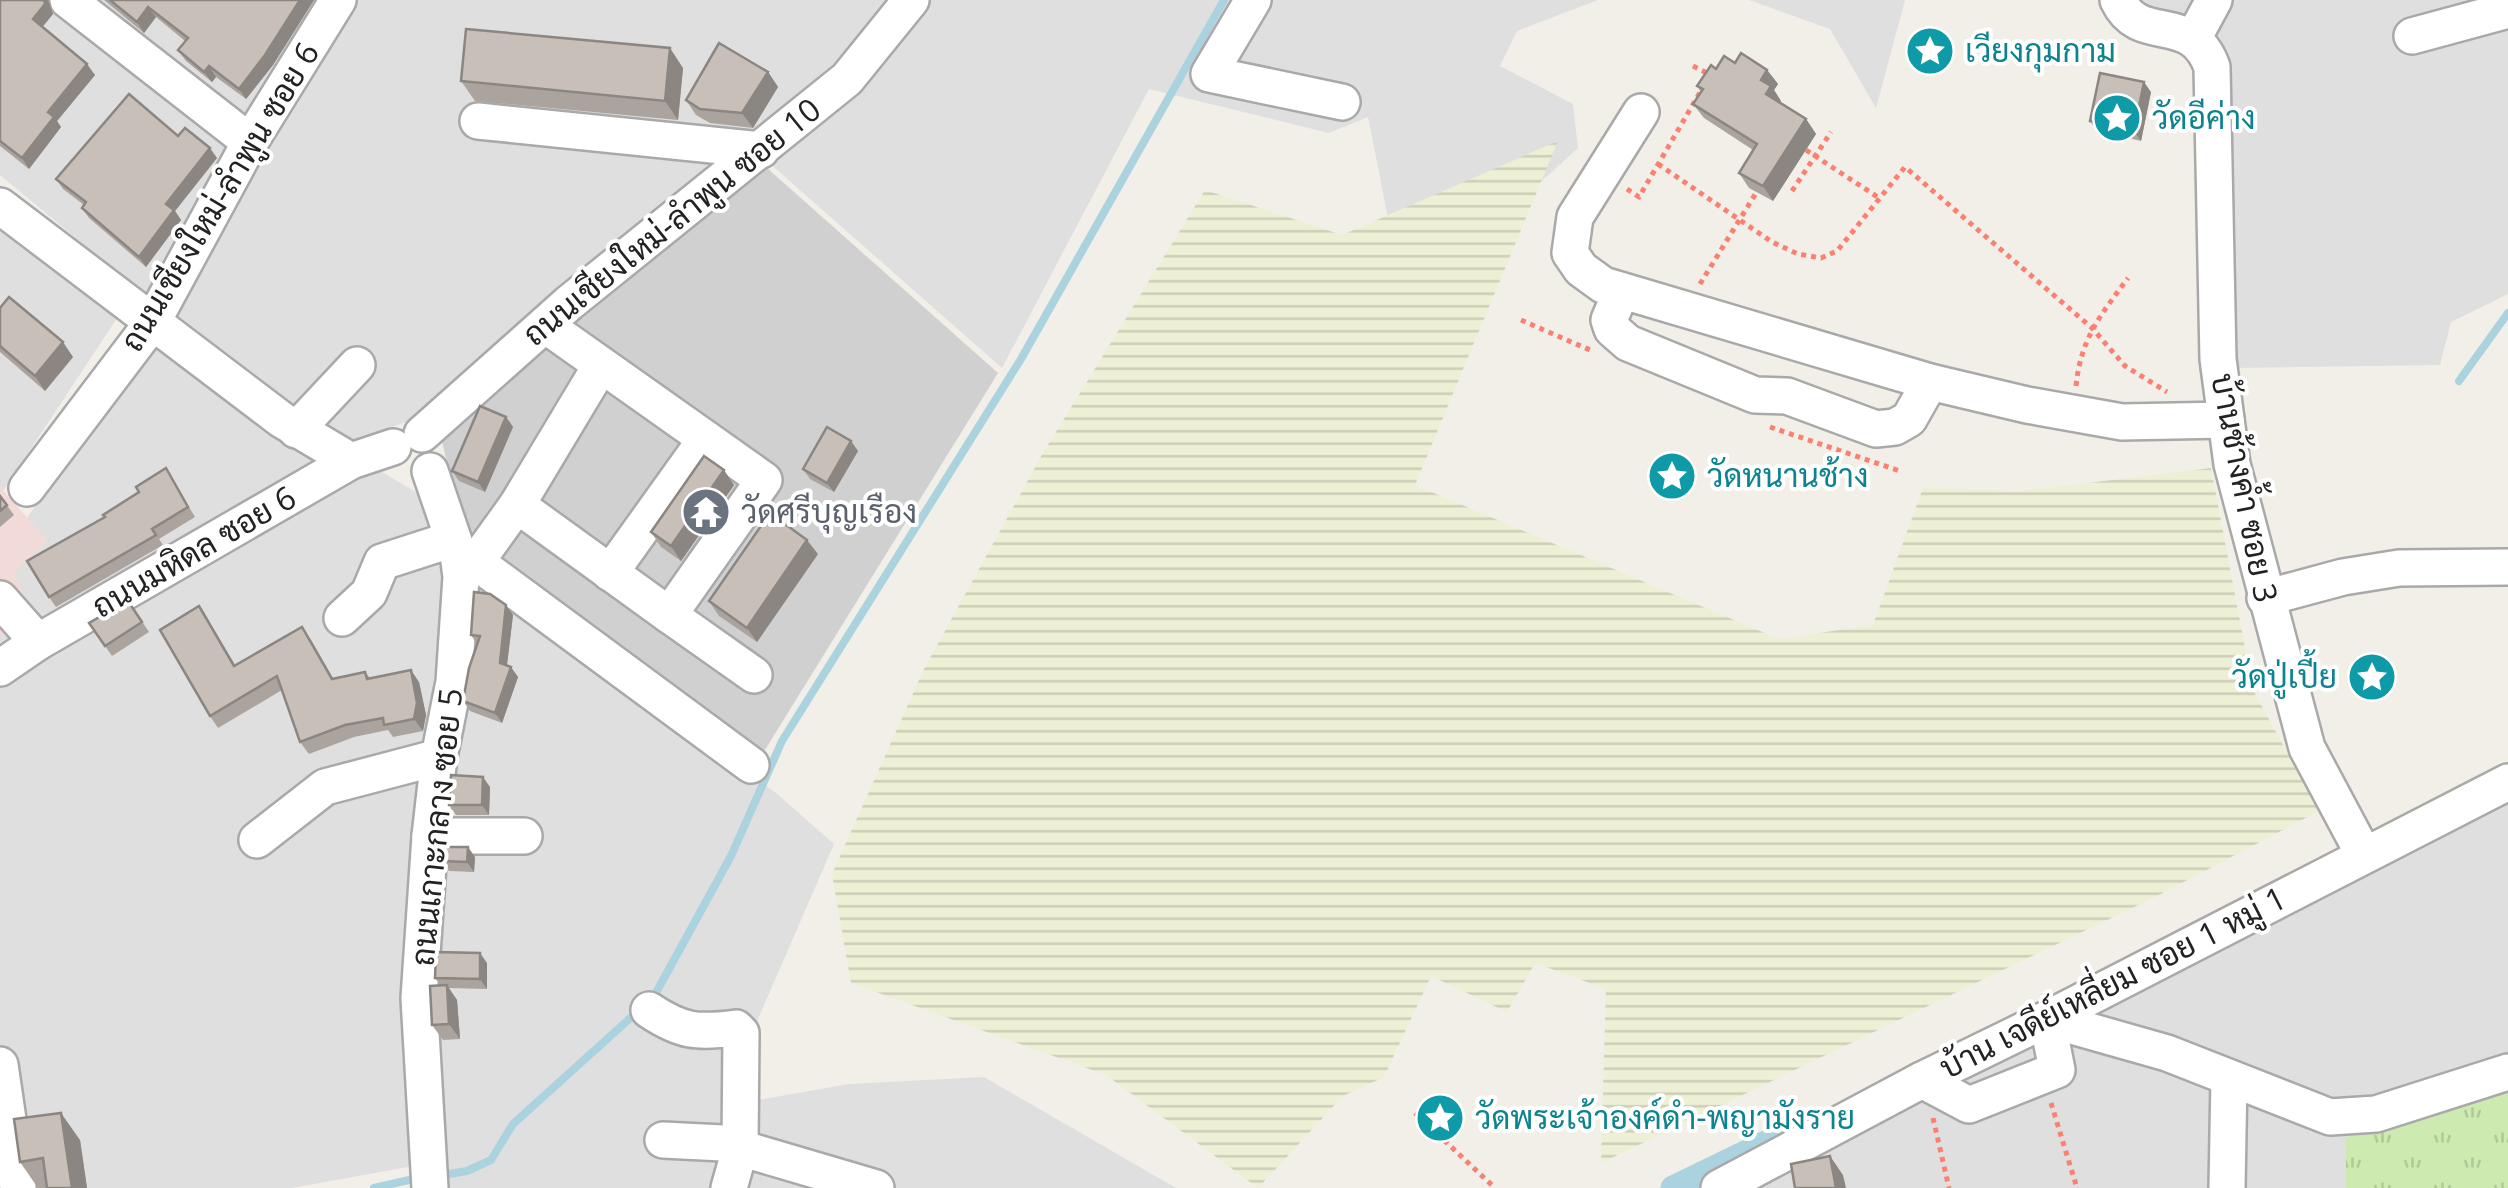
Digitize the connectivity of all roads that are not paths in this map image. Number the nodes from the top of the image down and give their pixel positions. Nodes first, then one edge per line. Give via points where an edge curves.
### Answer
1 (68, 0) edge
2 (338, 0) edge
3 (911, 0) edge
4 (1253, 0) edge
5 (2118, 0) edge
6 (2214, 0) edge
7 (2508, 10) edge
8 (2412, 36) dead end
9 (2194, 37) junction
10 (1342, 102) dead end
11 (1641, 112) dead end
12 (478, 121) dead end
13 (250, 142) junction
14 (761, 150) junction
15 (7, 226) edge
16 (1621, 292) junction
17 (152, 323) junction
18 (545, 325) junction
19 (357, 365) dead end
20 (601, 365) junction
21 (1930, 382) junction
22 (2226, 420) junction
23 (296, 430) junction
24 (706, 439) junction
25 (408, 440) junction
26 (351, 462) junction
27 (27, 488) dead end
28 (517, 506) junction
29 (463, 551) junction
30 (2508, 567) edge
31 (610, 574) junction
32 (2265, 598) junction
33 (0, 599) edge
34 (669, 615) junction
35 (342, 618) dead end
36 (38, 642) junction
37 (0, 668) edge
38 (754, 675) dead end
39 (439, 757) junction
40 (751, 765) dead end
41 (2508, 782) edge
42 (430, 836) junction
43 (524, 836) dead end
44 (257, 840) dead end
45 (2359, 847) junction
46 (649, 1010) dead end
47 (2047, 1019) junction
48 (0, 1065) edge
49 (2508, 1072) edge
50 (2228, 1078) junction
51 (1931, 1085) junction
52 (664, 1140) dead end
53 (740, 1148) junction
54 (430, 1177) edge
55 (18, 1188) edge
56 (729, 1188) edge
57 (876, 1188) edge
58 (1720, 1188) edge
59 (2227, 1188) edge

1 - 13 street
2 - 13 street, ถนนเชียงใหม่-ลำพูน ซอย 6
3 - 14 street, ถนนเชียงใหม่-ลำพูน ซอย 10 via 847,78
4 - 10 street via 1209,74
5 - 9 street via 2126,16
6 - 9 street
7 - 8 street
9 - 22 street, บ้านช้างค้ำ ซอย 3 via 2212,67 2218,359
11 - 16 street via 1575,217 1570,253 1581,269
12 - 14 street
13 - 17 street, ถนนเชียงใหม่-ลำพูน ซอย 6
14 - 18 street, ถนนเชียงใหม่-ลำพูน ซอย 10
15 - 17 street
16 - 21 street
16 - 21 street via 1608,320 1618,336 1756,395 1787,396 1876,429 1909,419
17 - 23 street
17 - 27 street, ถนนเชียงใหม่-ลำพูน ซอย 6
18 - 20 street
18 - 25 street, ถนนเชียงใหม่-ลำพูน ซอย 10
19 - 23 street
20 - 24 street
20 - 28 street
21 - 22 street via 2122,422
22 - 32 street, บ้านช้างค้ำ ซอย 3
23 - 26 street
24 - 31 street
24 - 34 street via 764,480
25 - 26 street, ถนนมหิดล ซอย 6
25 - 29 street, ถนนเกาะกลาง ซอย 5 via 434,446 430,470
26 - 36 street, ถนนมหิดล ซอย 6
28 - 29 street
28 - 31 street
29 - 35 street via 382,562 369,594
29 - 39 street, ถนนเกาะกลาง ซอย 5 via 454,682
29 - 40 street
30 - 32 street via 2399,568
31 - 34 street
32 - 45 street, บ้านช้างค้ำ ซอย 3 via 2306,748
33 - 36 street
34 - 38 street
36 - 37 street, ถนนมหิดล ซอย 6
39 - 42 street, ถนนเกาะกลาง ซอย 5
39 - 44 street via 326,787
41 - 45 street, บ้าน เจดีย์เหลี่ยม ซอย 1 หมู่ 1
42 - 43 street
42 - 54 street, ถนนเกาะกลาง ซอย 5 via 419,998
45 - 47 street, บ้าน เจดีย์เหลี่ยม ซอย 1 หมู่ 1
46 - 53 street via 686,1030 740,1030
47 - 50 street via 2168,1052
47 - 51 street, บ้าน เจดีย์เหลี่ยม ซอย 1 หมู่ 1
47 - 51 street via 2057,1070 1969,1105
48 - 55 street
49 - 50 street via 2376,1114 2330,1117
50 - 59 street
51 - 58 street, บ้าน เจดีย์เหลี่ยม ซอย 1 หมู่ 1
52 - 53 street
53 - 56 street
53 - 57 street

